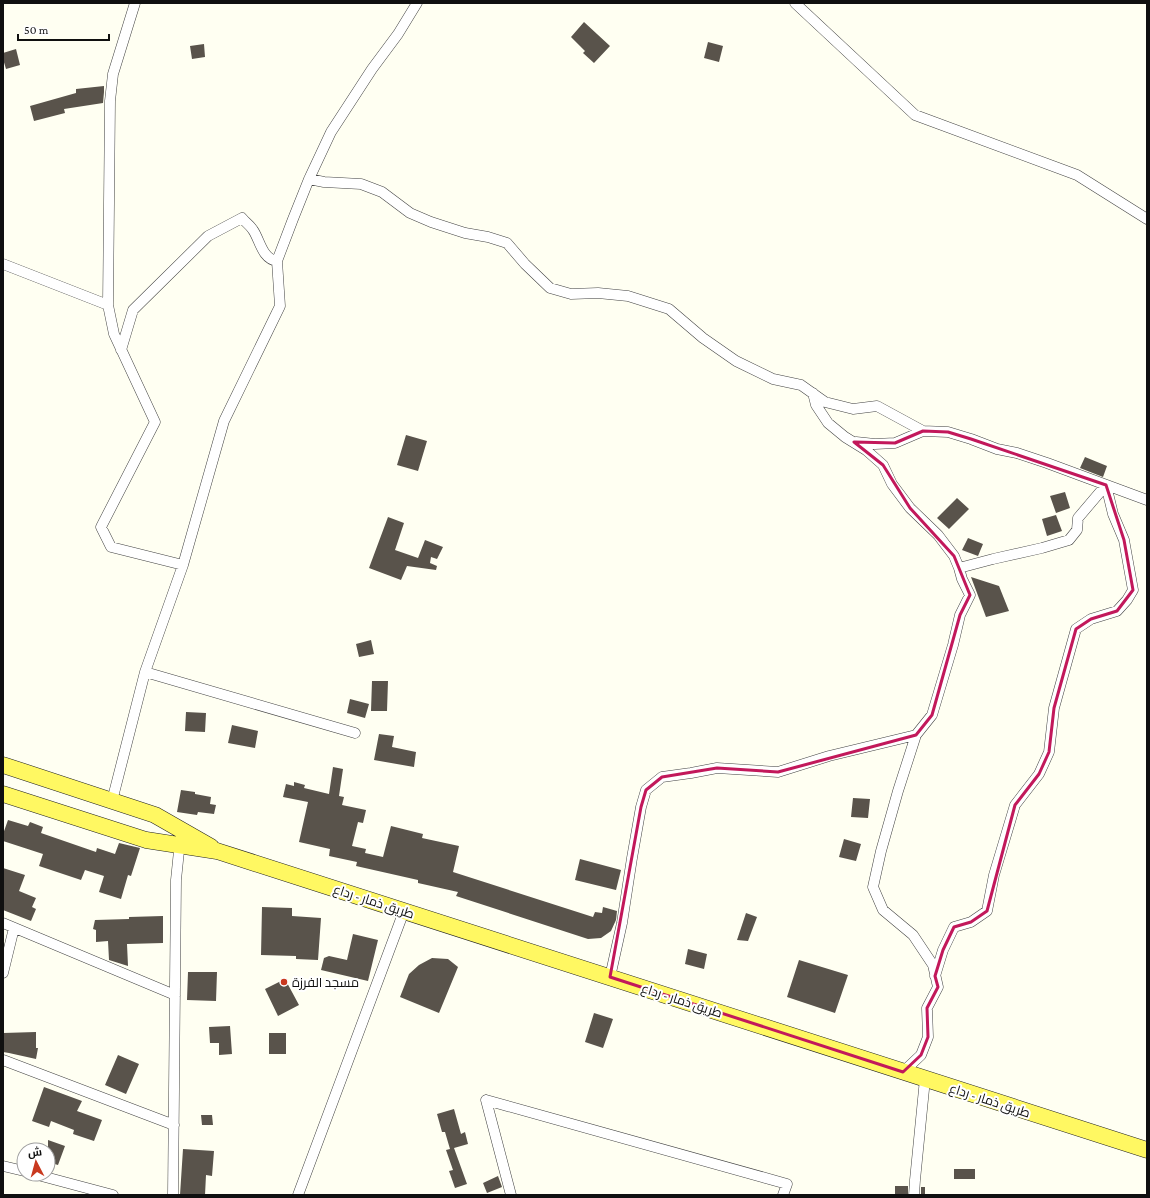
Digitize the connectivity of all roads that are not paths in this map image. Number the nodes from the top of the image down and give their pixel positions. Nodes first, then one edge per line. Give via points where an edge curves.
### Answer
1 (135, 3) edge
2 (416, 3) edge
3 (795, 3) edge
4 (309, 179) junction
5 (1147, 219) edge
6 (277, 261) junction
7 (3, 264) edge
8 (108, 305) junction
9 (121, 350) junction
10 (813, 393) junction
11 (923, 431) junction
12 (854, 442) junction
13 (1106, 485) junction
14 (1147, 500) edge
15 (183, 565) junction
16 (959, 568) junction
17 (145, 672) junction
18 (355, 733) dead end
19 (916, 735) junction
20 (3, 765) edge
21 (3, 794) edge
22 (112, 801) junction
23 (180, 838) junction
24 (404, 911) junction
25 (3, 923) edge
26 (14, 928) junction
27 (3, 972) edge
28 (935, 976) junction
29 (610, 977) junction
30 (175, 995) junction
31 (3, 1060) edge
32 (903, 1072) junction
33 (924, 1079) junction
34 (174, 1125) junction
35 (1147, 1150) edge
36 (3, 1166) edge
37 (16, 1169) edge
38 (55, 1182) edge
39 (79, 1191) edge
40 (113, 1195) edge
41 (173, 1195) edge
42 (298, 1195) edge
43 (511, 1195) edge
44 (784, 1195) edge
45 (914, 1195) edge

1 - 8 street via 113,74 110,101
2 - 4 street via 398,34 331,132
3 - 5 street via 915,115 1077,175
4 - 6 street
4 - 10 street via 361,184 382,192 410,213 431,222 508,243 550,288 571,294 628,296 669,309 703,338 736,360 773,379 802,385
6 - 9 street via 266,255 253,229 242,218 208,236 133,310
6 - 15 street via 280,306 224,420
7 - 8 street
8 - 9 street via 114,334
9 - 15 street via 155,422 101,526 111,547
10 - 11 street via 825,402 853,409 877,406
10 - 12 street via 816,405 828,423
11 - 12 street via 895,443
11 - 13 street via 948,432 1047,463
12 - 16 street via 883,465 892,484 910,508 938,535 954,556
13 - 14 street
13 - 16 street via 1078,518 1077,530 1069,540
13 - 28 street via 1113,514 1124,540 1133,590 1117,610 1091,619 1076,630 1054,708 1049,752 1039,774 1016,805 994,875 987,911 971,922 954,927
15 - 17 street
16 - 19 street via 970,595 960,615 932,715
17 - 18 street
17 - 22 street
19 - 28 street via 898,791 873,887 883,910 913,935 933,965
19 - 29 street via 778,772 717,768 662,777 646,790 641,807 622,924
20 - 22 main road
21 - 23 main road, طريق ذمار - رداع via 146,840
22 - 23 main road via 155,815
23 - 24 main road, طريق ذمار - رداع
23 - 30 street via 176,880
24 - 29 main road, طريق ذمار - رداع
24 - 42 street
25 - 26 street
26 - 27 street
26 - 30 street
28 - 32 street via 938,987 927,1008 928,1037 921,1055
29 - 32 main road, طريق ذمار - رداع
30 - 34 street
31 - 34 street
32 - 33 main road, طريق ذمار - رداع
33 - 35 main road, طريق ذمار - رداع
33 - 45 street
34 - 41 street
36 - 37 street
38 - 39 street
39 - 40 street
43 - 44 street via 486,1100 787,1184

